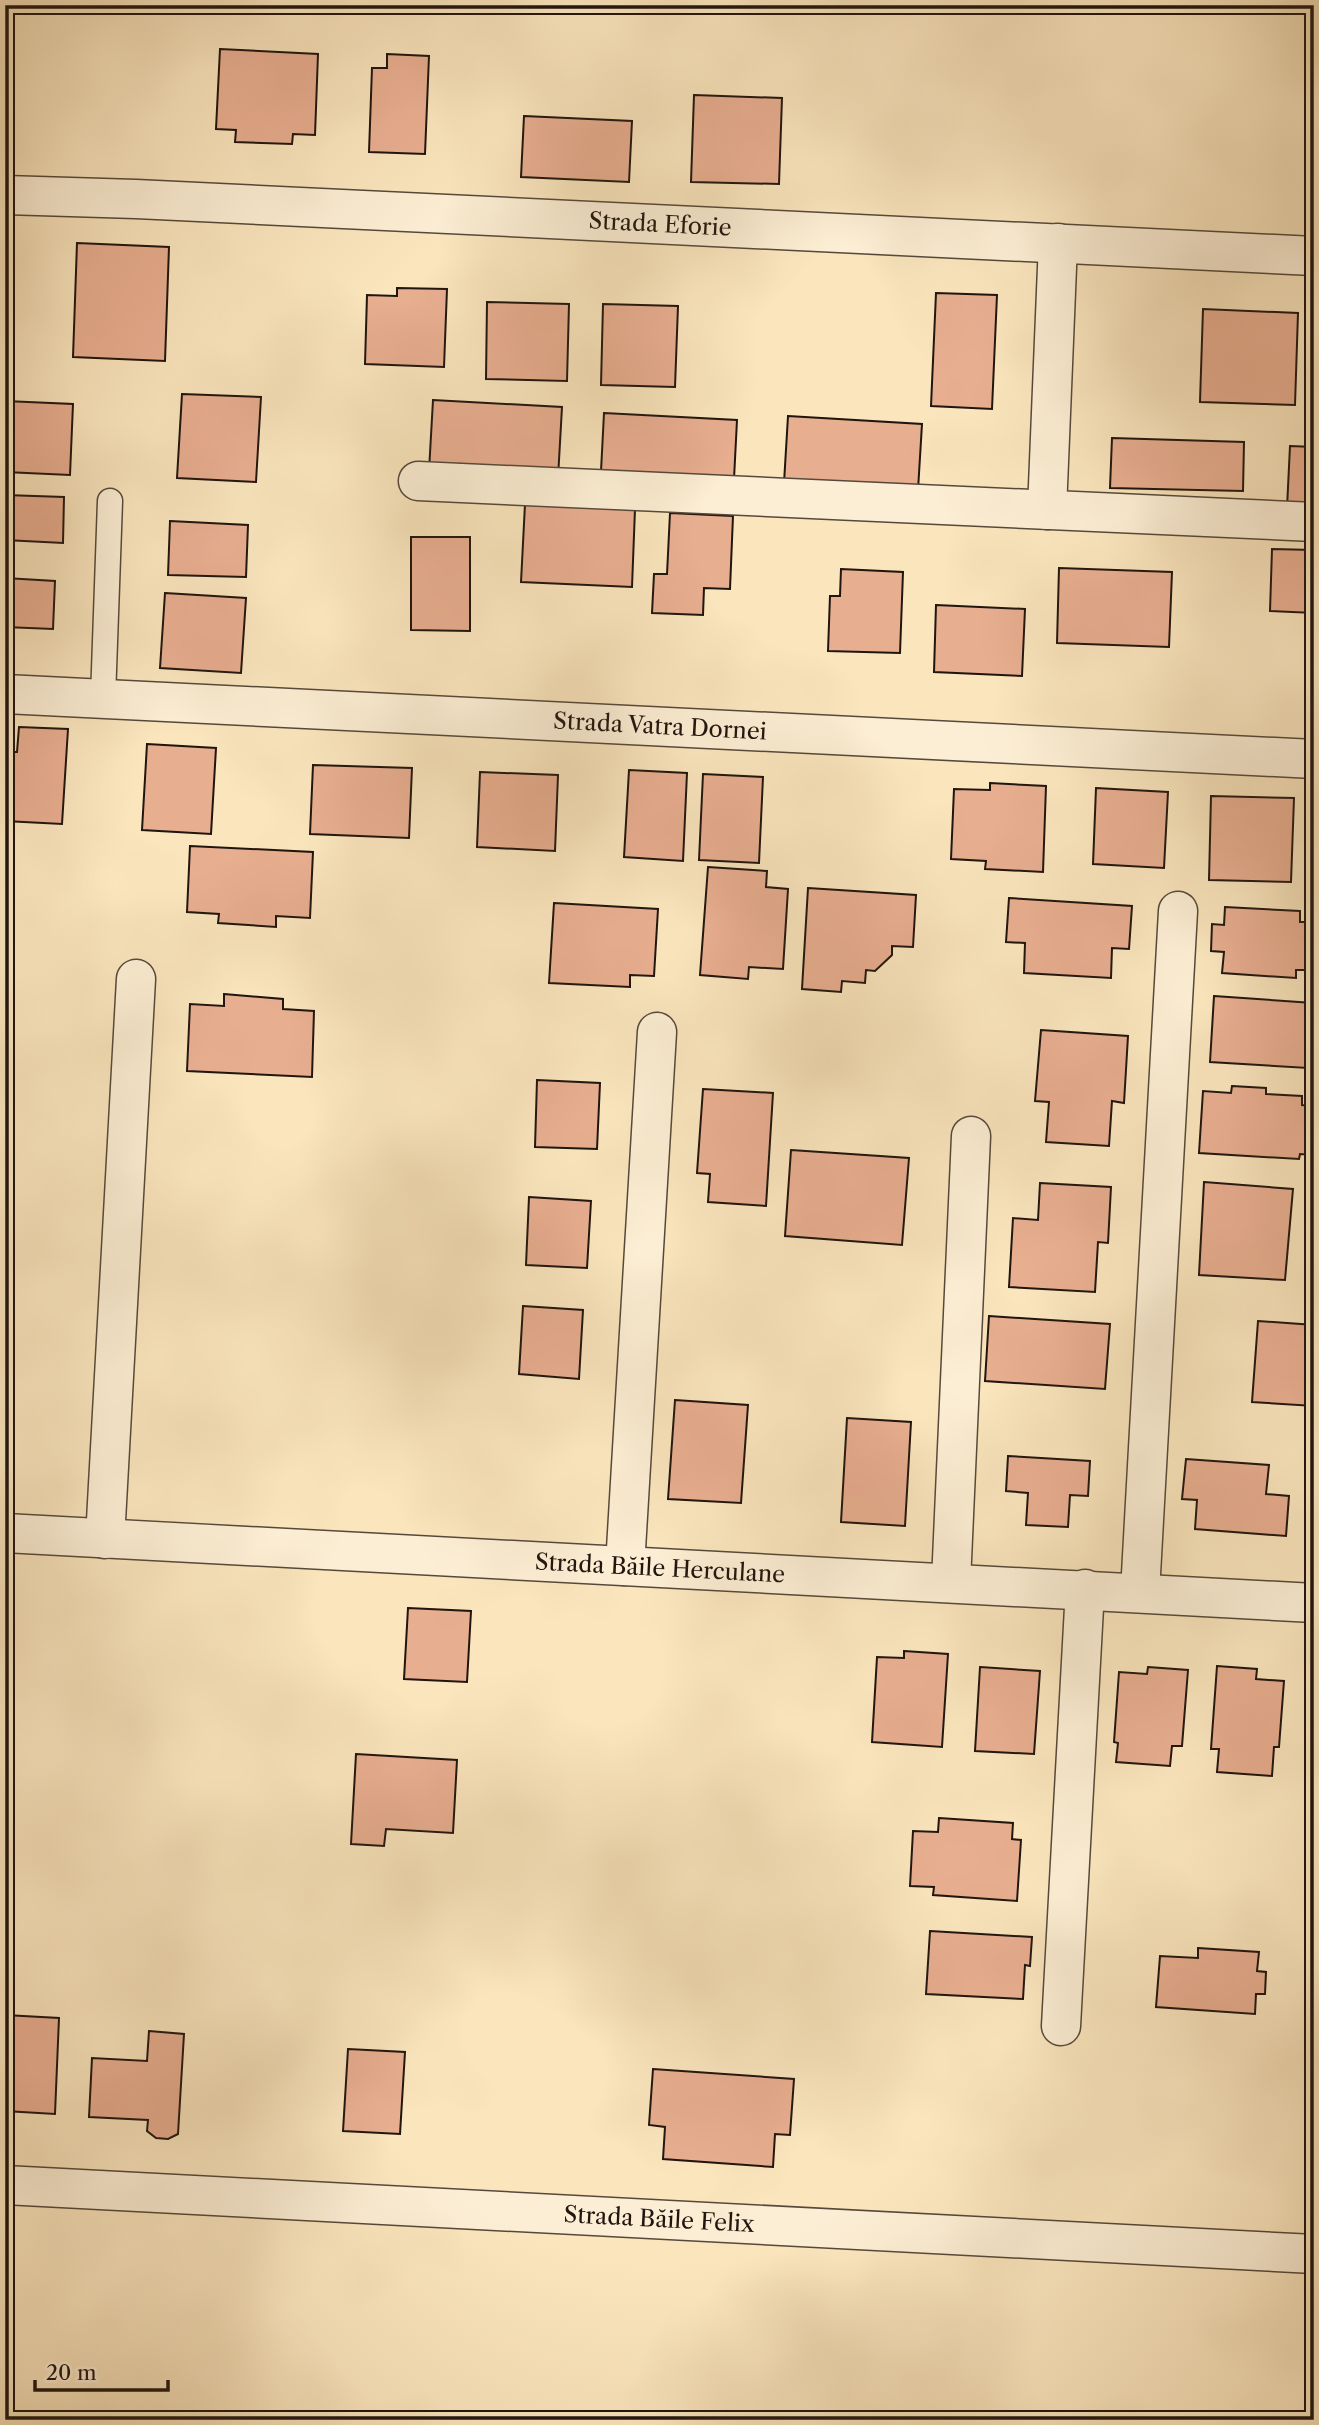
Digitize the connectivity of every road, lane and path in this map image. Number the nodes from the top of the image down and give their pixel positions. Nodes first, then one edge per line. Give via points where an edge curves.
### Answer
1 (5, 195) edge
2 (1058, 243) junction
3 (1314, 256) edge
4 (418, 481) dead end
5 (110, 501) dead end
6 (1047, 510) junction
7 (1314, 522) edge
8 (5, 694) edge
9 (103, 698) junction
10 (1314, 759) edge
11 (1178, 911) dead end
12 (136, 979) dead end
13 (657, 1032) dead end
14 (971, 1136) dead end
15 (5, 1533) edge
16 (105, 1539) junction
17 (625, 1566) junction
18 (951, 1582) junction
19 (1085, 1589) junction
20 (1140, 1592) junction
21 (1314, 1603) edge
22 (1061, 2026) dead end
23 (5, 2185) edge
24 (1314, 2254) edge

1 - 2 street, Strada Eforie
2 - 3 street, Strada Eforie
2 - 6 street
4 - 6 street
5 - 9 lane
6 - 7 street
8 - 9 street, Strada Vatra Dornei
9 - 10 street, Strada Vatra Dornei
11 - 20 street
12 - 16 street
13 - 17 street
14 - 18 street
15 - 16 street, Strada Băile Herculane
16 - 17 street, Strada Băile Herculane
17 - 18 street, Strada Băile Herculane
18 - 19 street, Strada Băile Herculane
19 - 20 street, Strada Băile Herculane
19 - 22 street
20 - 21 street, Strada Băile Herculane
23 - 24 street, Strada Băile Felix

